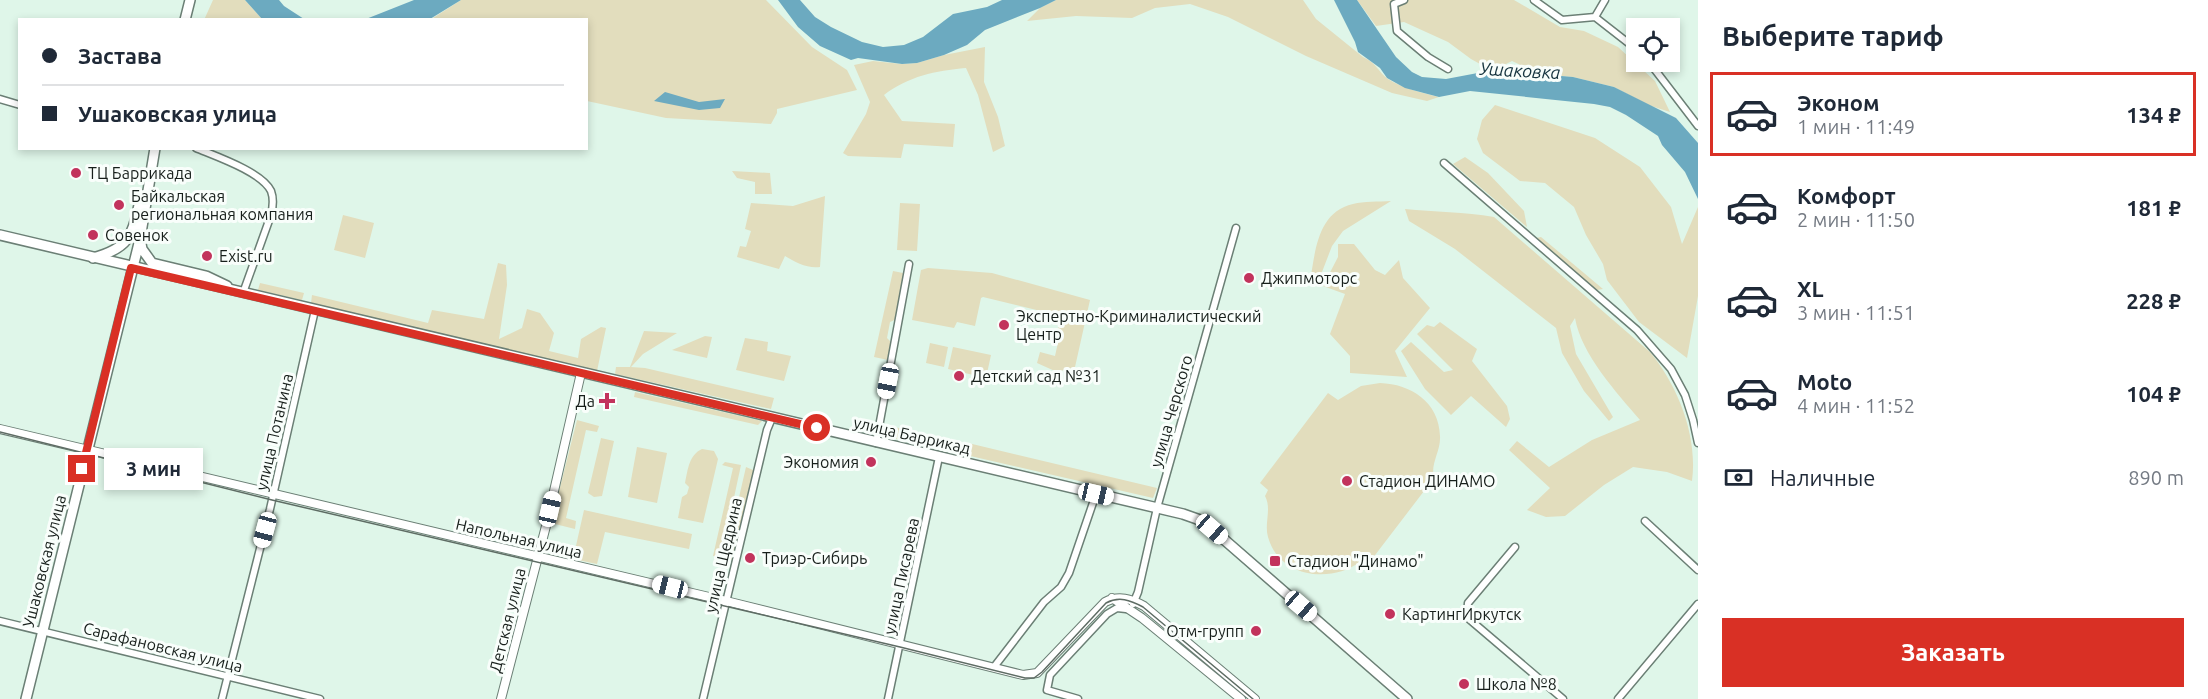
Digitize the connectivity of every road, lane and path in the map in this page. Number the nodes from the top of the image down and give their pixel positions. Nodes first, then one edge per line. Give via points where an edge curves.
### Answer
1 (190, 0) edge
2 (1404, 0) edge
3 (1534, 0) edge
4 (1605, 0) edge
5 (1595, 17) junction
6 (186, 18) edge
7 (1626, 42) edge
8 (1448, 69) dead end
9 (1657, 72) edge
10 (0, 99) edge
11 (18, 104) edge
12 (1698, 126) edge
13 (154, 150) edge
14 (155, 150) edge
15 (201, 150) edge
16 (1444, 163) dead end
17 (1236, 228) dead end
18 (0, 235) edge
19 (140, 239) junction
20 (93, 258) junction
21 (909, 264) dead end
22 (131, 268) junction
23 (243, 293) junction
24 (315, 310) junction
25 (581, 373) junction
26 (772, 418) junction
27 (0, 429) edge
28 (876, 443) junction
29 (1698, 443) edge
30 (88, 448) junction
31 (939, 457) junction
32 (274, 493) junction
33 (1096, 494) junction
34 (1157, 508) junction
35 (1645, 521) dead end
36 (1515, 547) dead end
37 (538, 556) junction
38 (1698, 570) edge
39 (1112, 598) junction
40 (726, 601) junction
41 (1134, 601) junction
42 (1698, 604) edge
43 (1130, 609) junction
44 (0, 621) edge
45 (43, 632) junction
46 (901, 643) junction
47 (994, 668) junction
48 (228, 676) junction
49 (26, 699) edge
50 (222, 699) edge
51 (320, 699) edge
52 (501, 699) edge
53 (703, 699) edge
54 (888, 699) edge
55 (1078, 699) edge
56 (1241, 699) edge
57 (1255, 699) edge
58 (1407, 699) edge
59 (1563, 699) edge
60 (1618, 699) edge

1 - 6 main road
2 - 8 street via 1394,4 1397,31
3 - 5 street via 1562,20
4 - 5 street
5 - 7 street
9 - 12 street
10 - 11 street
13 - 20 main road via 131,236 112,253
14 - 19 main road, Ушаковская улица
15 - 23 street via 230,161 271,192 271,215
16 - 29 street via 1637,330 1671,369 1685,395
17 - 34 street, улица Черского
18 - 20 main road, улица Баррикад
19 - 22 main road, Ушаковская улица
19 - 23 main road via 152,263 206,276
20 - 22 main road, улица Баррикад
21 - 28 street
22 - 23 main road, улица Баррикад
22 - 30 main road, Ушаковская улица
23 - 24 main road, улица Баррикад
24 - 25 main road, улица Баррикад
24 - 32 street, улица Потанина
25 - 26 main road, улица Баррикад
25 - 37 street, Детская улица
26 - 28 main road, улица Баррикад
26 - 40 street, улица Щедрина
27 - 30 street, Напольная улица
28 - 31 main road, улица Баррикад
30 - 32 street, Напольная улица
30 - 45 main road, Ушаковская улица
31 - 33 main road, улица Баррикад
31 - 46 street, улица Писарева
32 - 37 street, Напольная улица
32 - 48 street, улица Потанина
33 - 34 main road, улица Баррикад
33 - 47 street via 1069,573
34 - 41 street, улица Черского
34 - 58 main road, улица Баррикад via 1200,520 1212,529
35 - 38 street
36 - 59 street via 1468,603 1467,614
37 - 40 street, Напольная улица
37 - 52 street, Детская улица
39 - 41 street
39 - 43 street
39 - 47 street, Напольная улица via 1037,672 1023,675
40 - 46 street, Напольная улица
40 - 53 street, улица Щедрина
41 - 43 street, улица Черского
41 - 57 street
42 - 60 street
43 - 55 street via 1117,608 1107,614 1050,675 1047,690
43 - 56 street
44 - 45 street, Сарафановская улица
45 - 48 street, Сарафановская улица
45 - 49 main road, Ушаковская улица
46 - 47 street, Напольная улица
46 - 54 street, улица Писарева
48 - 50 street, улица Потанина
48 - 51 street, Сарафановская улица

